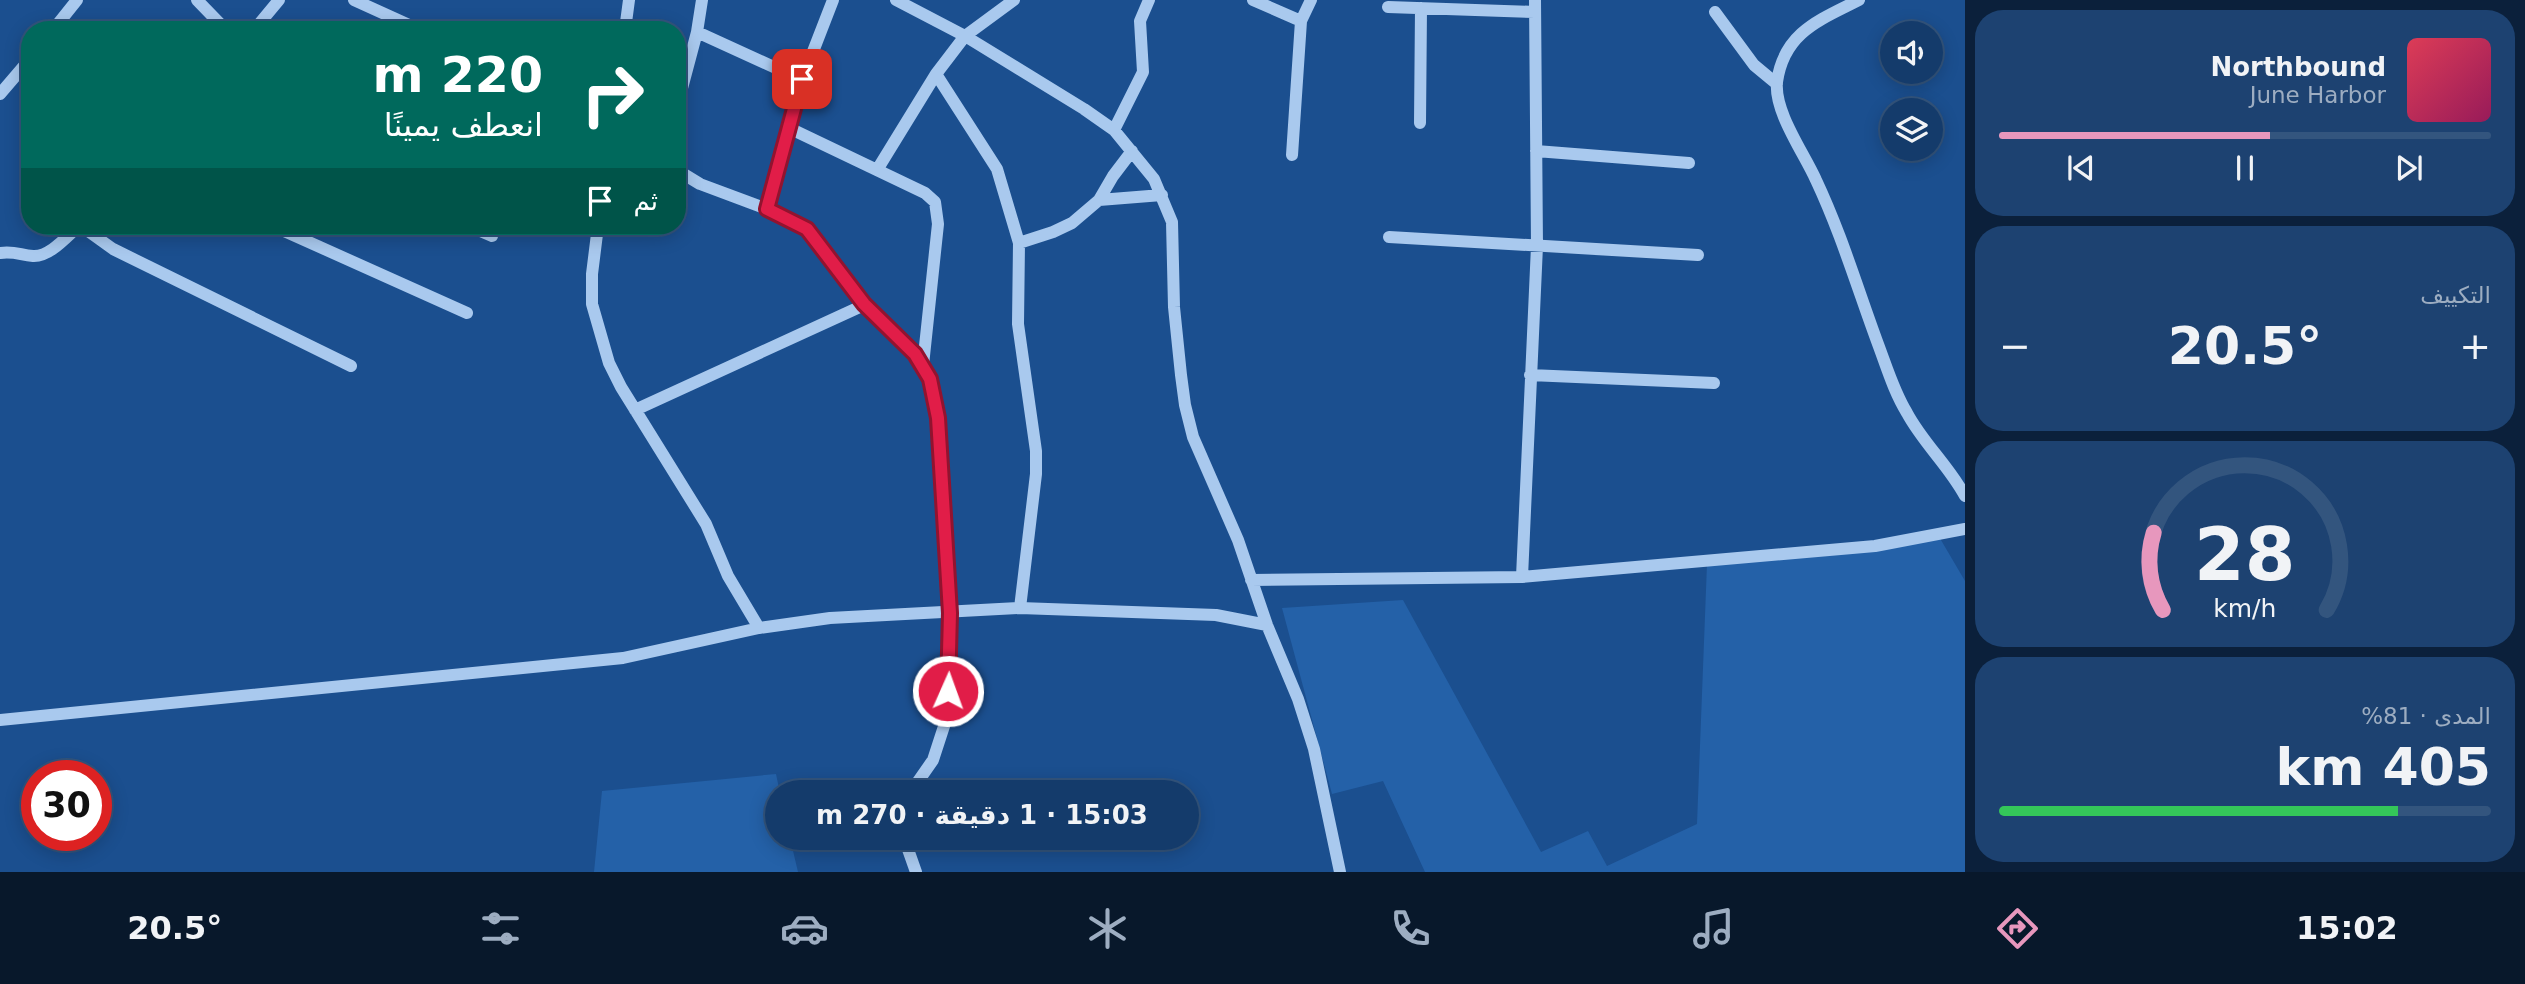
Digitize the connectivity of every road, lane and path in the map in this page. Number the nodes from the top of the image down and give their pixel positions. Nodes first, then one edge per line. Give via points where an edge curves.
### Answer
1 (77, 0) edge
2 (197, 0) edge
3 (279, 0) edge
4 (354, 0) edge
5 (629, 0) edge
6 (702, 0) edge
7 (833, 0) edge
8 (896, 0) edge
9 (1014, 0) edge
10 (1149, 0) edge
11 (1252, 0) edge
12 (1311, 0) edge
13 (1859, 0) edge
14 (1535, 6) edge
15 (1388, 7) dead end
16 (1421, 8) junction
17 (1714, 12) dead end
18 (1301, 20) junction
19 (60, 21) edge
20 (217, 21) edge
21 (262, 21) edge
22 (400, 21) edge
23 (626, 21) edge
24 (697, 32) junction
25 (965, 36) junction
26 (21, 70) edge
27 (686, 73) edge
28 (936, 74) junction
29 (802, 79) junction
30 (1777, 84) junction
31 (0, 94) edge
32 (1420, 122) dead end
33 (789, 128) junction
34 (1114, 130) junction
35 (1132, 151) junction
36 (1536, 151) junction
37 (1292, 155) dead end
38 (1689, 163) dead end
39 (877, 170) junction
40 (686, 175) edge
41 (1162, 195) junction
42 (1099, 201) junction
43 (767, 209) junction
44 (69, 235) edge
45 (94, 235) edge
46 (294, 235) edge
47 (597, 235) edge
48 (1390, 237) dead end
49 (1019, 243) junction
50 (1536, 246) junction
51 (0, 253) edge
52 (1698, 255) dead end
53 (864, 304) junction
54 (467, 313) dead end
55 (923, 365) junction
56 (351, 366) dead end
57 (1530, 374) junction
58 (1714, 383) dead end
59 (635, 410) junction
60 (1965, 496) edge
61 (1965, 529) edge
62 (1522, 577) junction
63 (1251, 580) junction
64 (1020, 608) junction
65 (950, 613) junction
66 (1267, 625) junction
67 (759, 628) junction
68 (0, 720) edge
69 (919, 780) edge
70 (908, 850) edge
71 (916, 872) edge
72 (1340, 872) edge

1 - 19 street
2 - 20 street
3 - 21 street
4 - 22 street
5 - 23 street
6 - 24 street
7 - 29 street
8 - 25 street
9 - 25 street
10 - 34 street via 1140,20 1143,72
11 - 18 street
12 - 18 street
13 - 30 street via 1804,29 1782,62
14 - 16 street
14 - 36 street
15 - 16 street
16 - 32 street
17 - 30 street via 1754,65
18 - 37 street
24 - 27 street
24 - 29 street
25 - 28 street
25 - 34 street
26 - 31 street
28 - 39 street
28 - 49 street via 997,169
29 - 33 street
30 - 60 street via 1780,109 1838,230 1894,386 1908,415
33 - 39 street
33 - 43 street
34 - 35 street
35 - 41 street
35 - 42 street
36 - 38 street
36 - 50 street
39 - 55 street via 931,197 937,210
40 - 43 street
41 - 42 street
41 - 63 street via 1172,222 1174,307 1185,405 1193,437
42 - 49 street via 1072,223
43 - 53 street via 807,229
44 - 51 street via 36,256
45 - 56 street
46 - 54 street
47 - 59 street via 592,304 609,363
48 - 50 street
49 - 64 street via 1018,324 1036,451
50 - 52 street
50 - 57 street
53 - 55 street
53 - 59 street
55 - 65 street via 938,418
57 - 58 street
57 - 62 street
59 - 67 street via 705,524 728,576
61 - 62 street via 1875,546
62 - 63 street
63 - 66 street
64 - 65 street
64 - 66 street via 1216,615
65 - 67 street via 830,618
65 - 69 street via 947,717 933,760
66 - 72 street via 1314,749
67 - 68 street via 614,659
70 - 71 street

